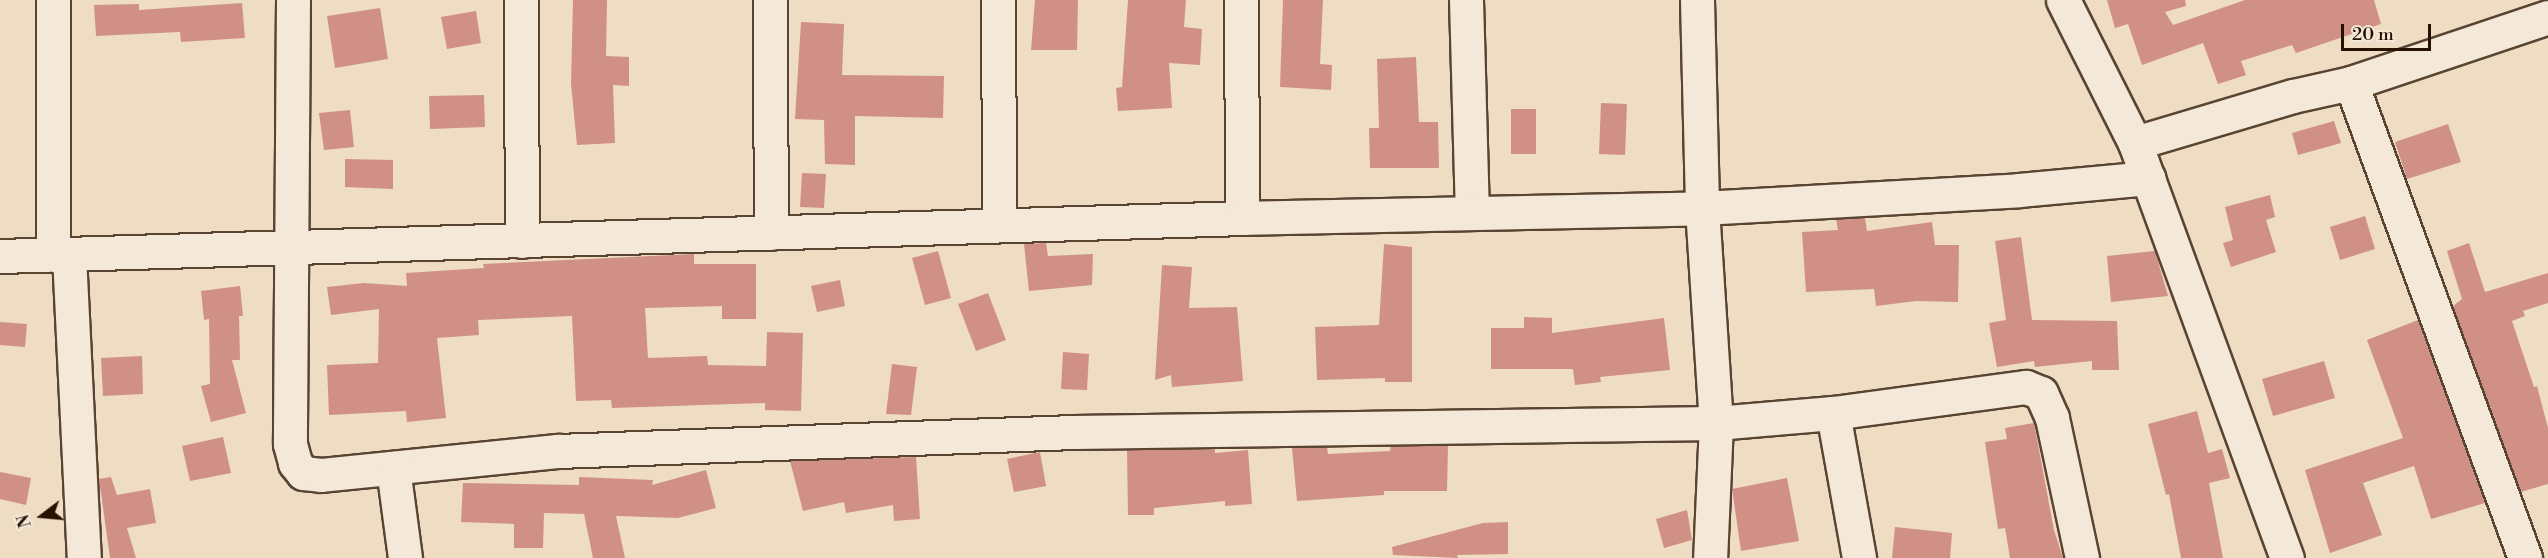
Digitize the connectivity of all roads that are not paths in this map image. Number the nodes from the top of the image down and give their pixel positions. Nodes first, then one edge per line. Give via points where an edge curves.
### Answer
1 (53, 0) edge
2 (293, 0) edge
3 (521, 0) edge
4 (770, 0) edge
5 (998, 0) edge
6 (1241, 0) edge
7 (1466, 0) edge
8 (1697, 0) edge
9 (2063, 0) edge
10 (2548, 17) edge
11 (2351, 83) junction
12 (2135, 143) junction
13 (2148, 178) junction
14 (1702, 208) junction
15 (1472, 213) junction
16 (1242, 218) junction
17 (999, 225) junction
18 (771, 233) junction
19 (522, 241) junction
20 (292, 247) junction
21 (61, 255) junction
22 (0, 256) edge
23 (1833, 413) junction
24 (1716, 423) junction
25 (393, 468) junction
26 (84, 558) edge
27 (405, 558) edge
28 (1710, 558) edge
29 (1859, 558) edge
30 (2082, 558) edge
31 (2287, 558) edge
32 (2525, 558) edge

1 - 21 street
2 - 20 street
3 - 19 street
4 - 18 street
5 - 17 street
6 - 16 street
7 - 15 street
8 - 14 street
9 - 12 street
10 - 11 street
11 - 12 street
11 - 32 street
12 - 13 street
13 - 14 street via 2019,190
13 - 31 street
14 - 15 street
14 - 24 street
15 - 16 street
16 - 17 street
17 - 18 street
18 - 19 street
19 - 20 street
20 - 21 street
20 - 25 street via 290,444 295,464 303,473 321,475
21 - 22 street
21 - 26 street
23 - 24 street
23 - 29 street
23 - 30 street via 2026,387 2041,393 2052,418
24 - 25 street via 1072,432 558,451
24 - 28 street
25 - 27 street

